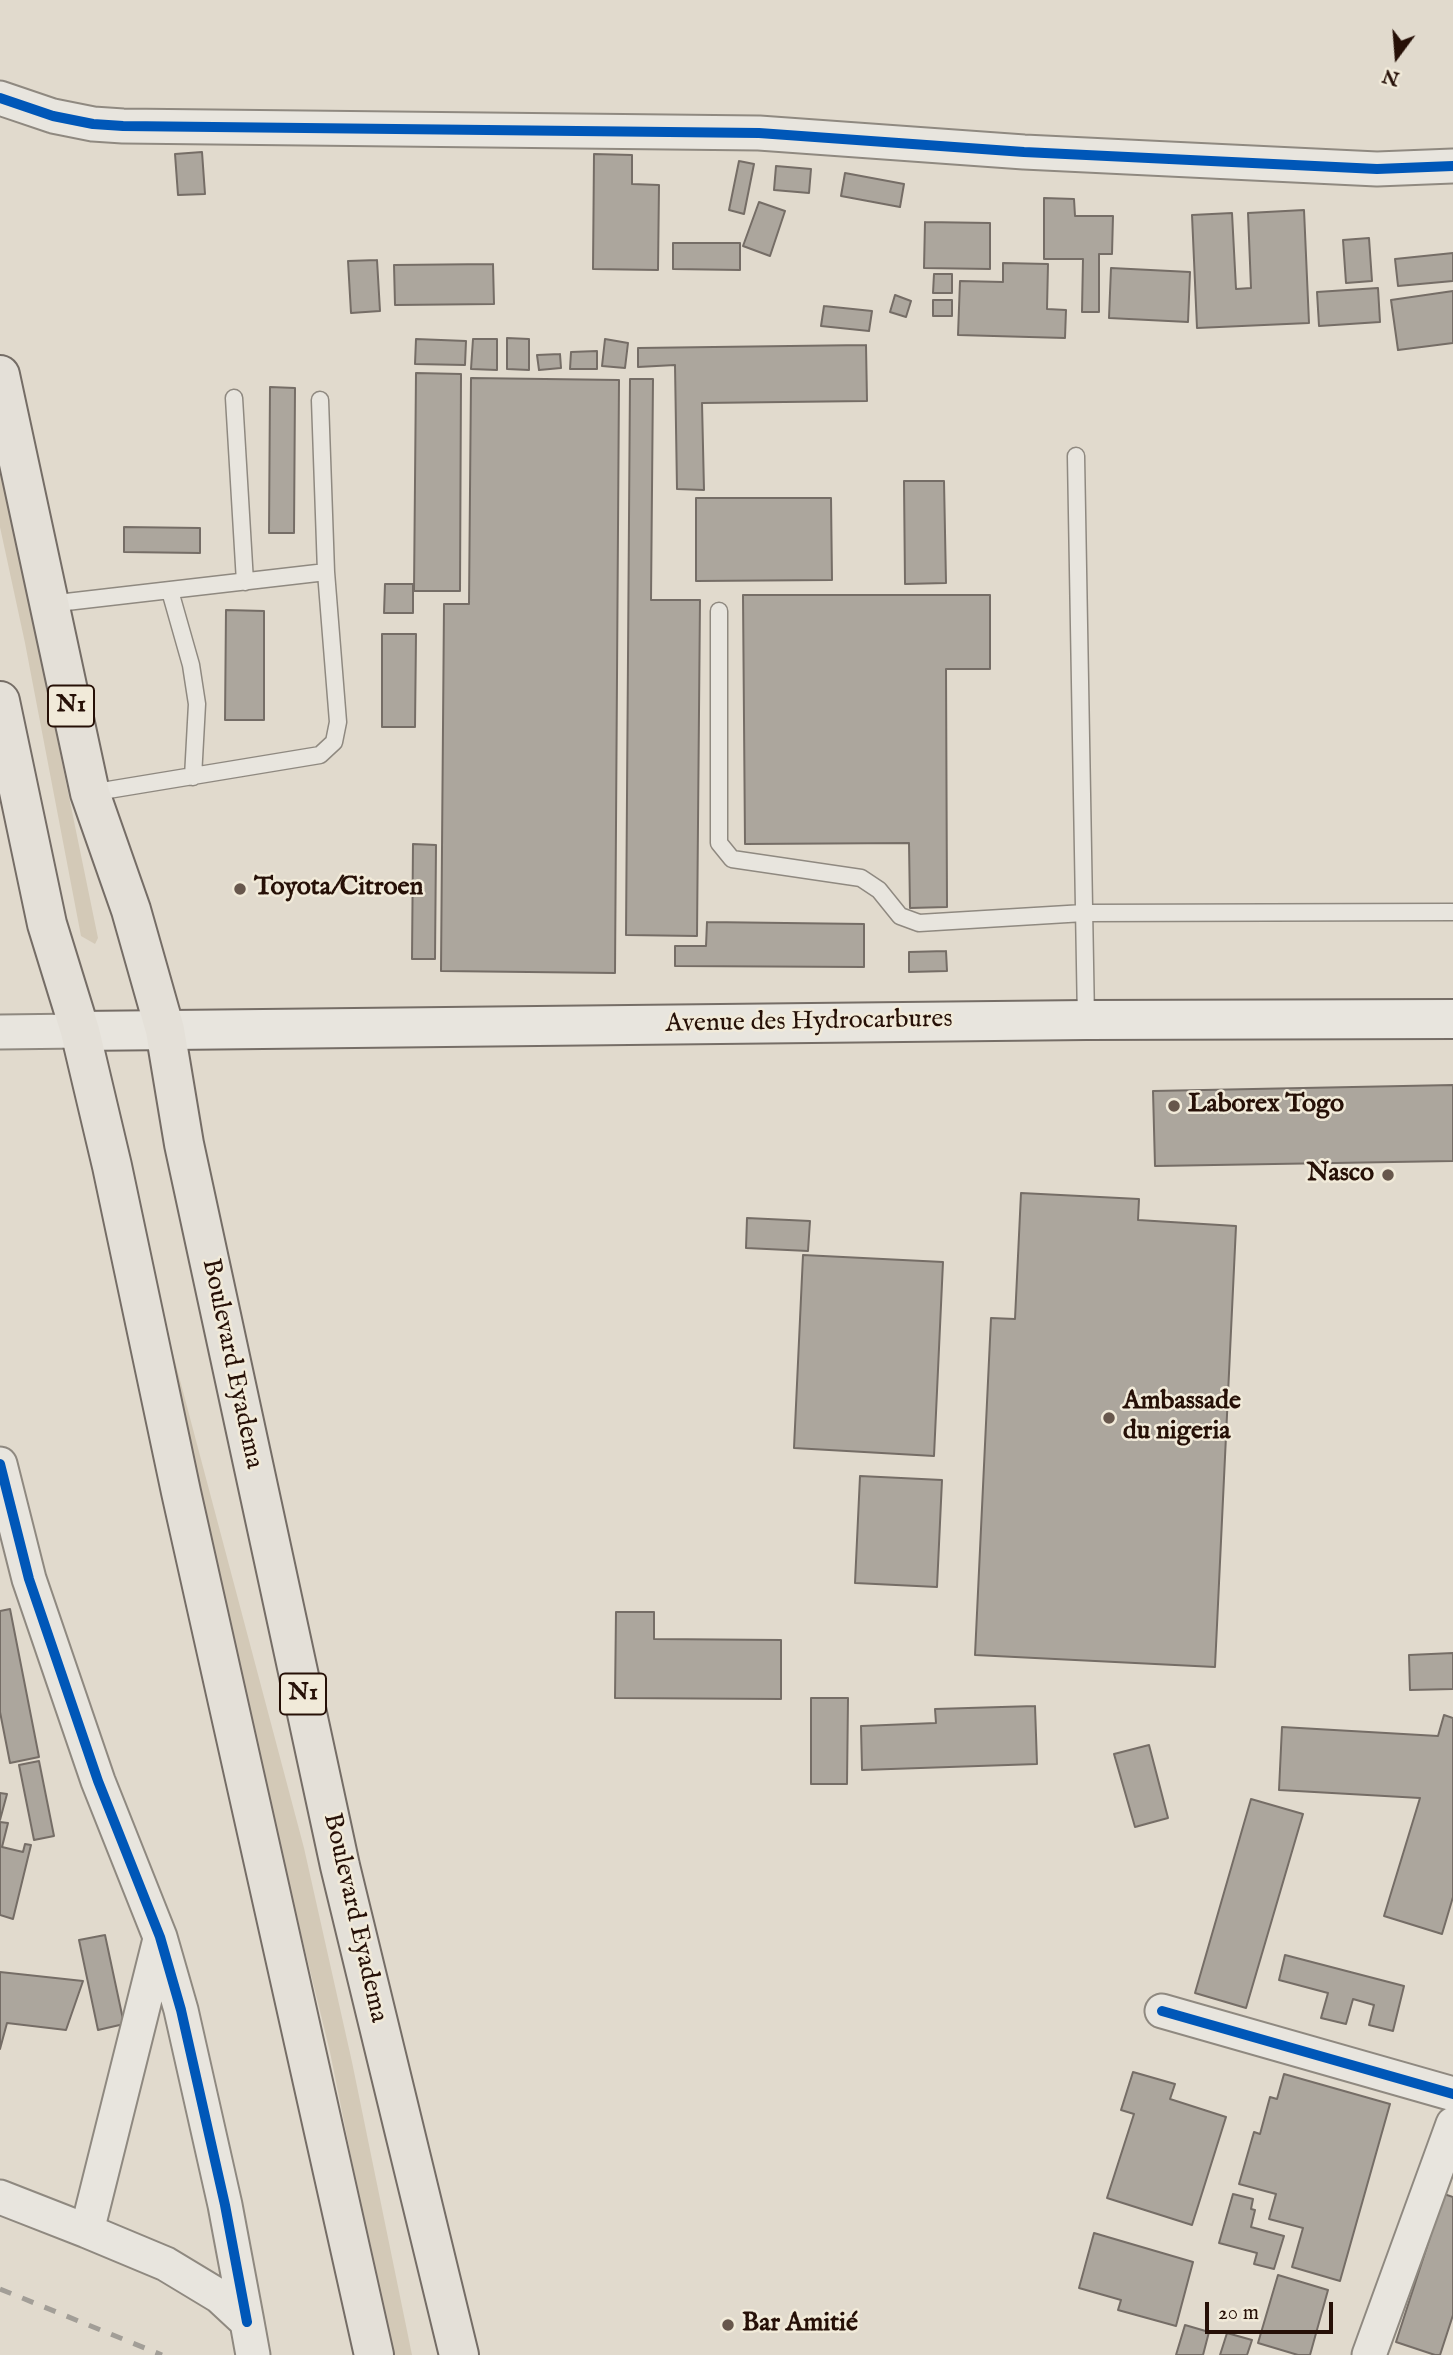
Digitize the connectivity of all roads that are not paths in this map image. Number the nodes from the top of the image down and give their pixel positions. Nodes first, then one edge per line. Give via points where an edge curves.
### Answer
1 (0, 98) edge
2 (1453, 166) edge
3 (0, 375) edge
4 (234, 398) dead end
5 (320, 400) dead end
6 (1076, 456) dead end
7 (326, 572) junction
8 (245, 582) junction
9 (170, 591) junction
10 (49, 604) junction
11 (719, 611) dead end
12 (0, 701) edge
13 (193, 777) junction
14 (90, 793) junction
15 (1453, 912) edge
16 (1084, 913) junction
17 (1453, 1019) edge
18 (1086, 1020) junction
19 (165, 1030) junction
20 (80, 1031) junction
21 (0, 1032) edge
22 (0, 1464) edge
23 (15, 1579) edge
24 (160, 1937) junction
25 (1162, 2011) dead end
26 (1453, 2094) edge
27 (1453, 2124) edge
28 (0, 2197) edge
29 (87, 2231) junction
30 (247, 2322) junction
31 (253, 2355) edge
32 (374, 2355) edge
33 (459, 2355) edge
34 (1369, 2355) edge

1 - 2 street via 53,116 123,126 759,133 1363,169
3 - 10 highway, Boulevard Eyadema / N1
4 - 8 lane
5 - 7 lane
6 - 16 lane
7 - 8 lane
7 - 13 lane via 338,722 334,742 320,755
8 - 9 lane
9 - 10 lane
9 - 13 lane via 197,704
10 - 14 highway, Boulevard Eyadema / N1
11 - 16 lane via 719,843 732,859 860,878 879,890 901,916 919,923
12 - 20 highway via 47,925
13 - 14 lane
14 - 19 highway, Boulevard Eyadema / N1 via 131,910
15 - 16 lane
16 - 18 lane
17 - 18 main road, Avenue des Hydrocarbures
18 - 19 main road, Avenue des Hydrocarbures
19 - 20 main road, Avenue des Hydrocarbures
19 - 33 highway, Boulevard Eyadema / N1 via 184,1144 340,1866
20 - 21 street
20 - 32 highway
22 - 23 street
23 - 24 street
24 - 29 street
24 - 30 street via 181,2010
25 - 26 street
27 - 34 street
28 - 29 street
29 - 30 street via 166,2264 219,2296
30 - 31 street

